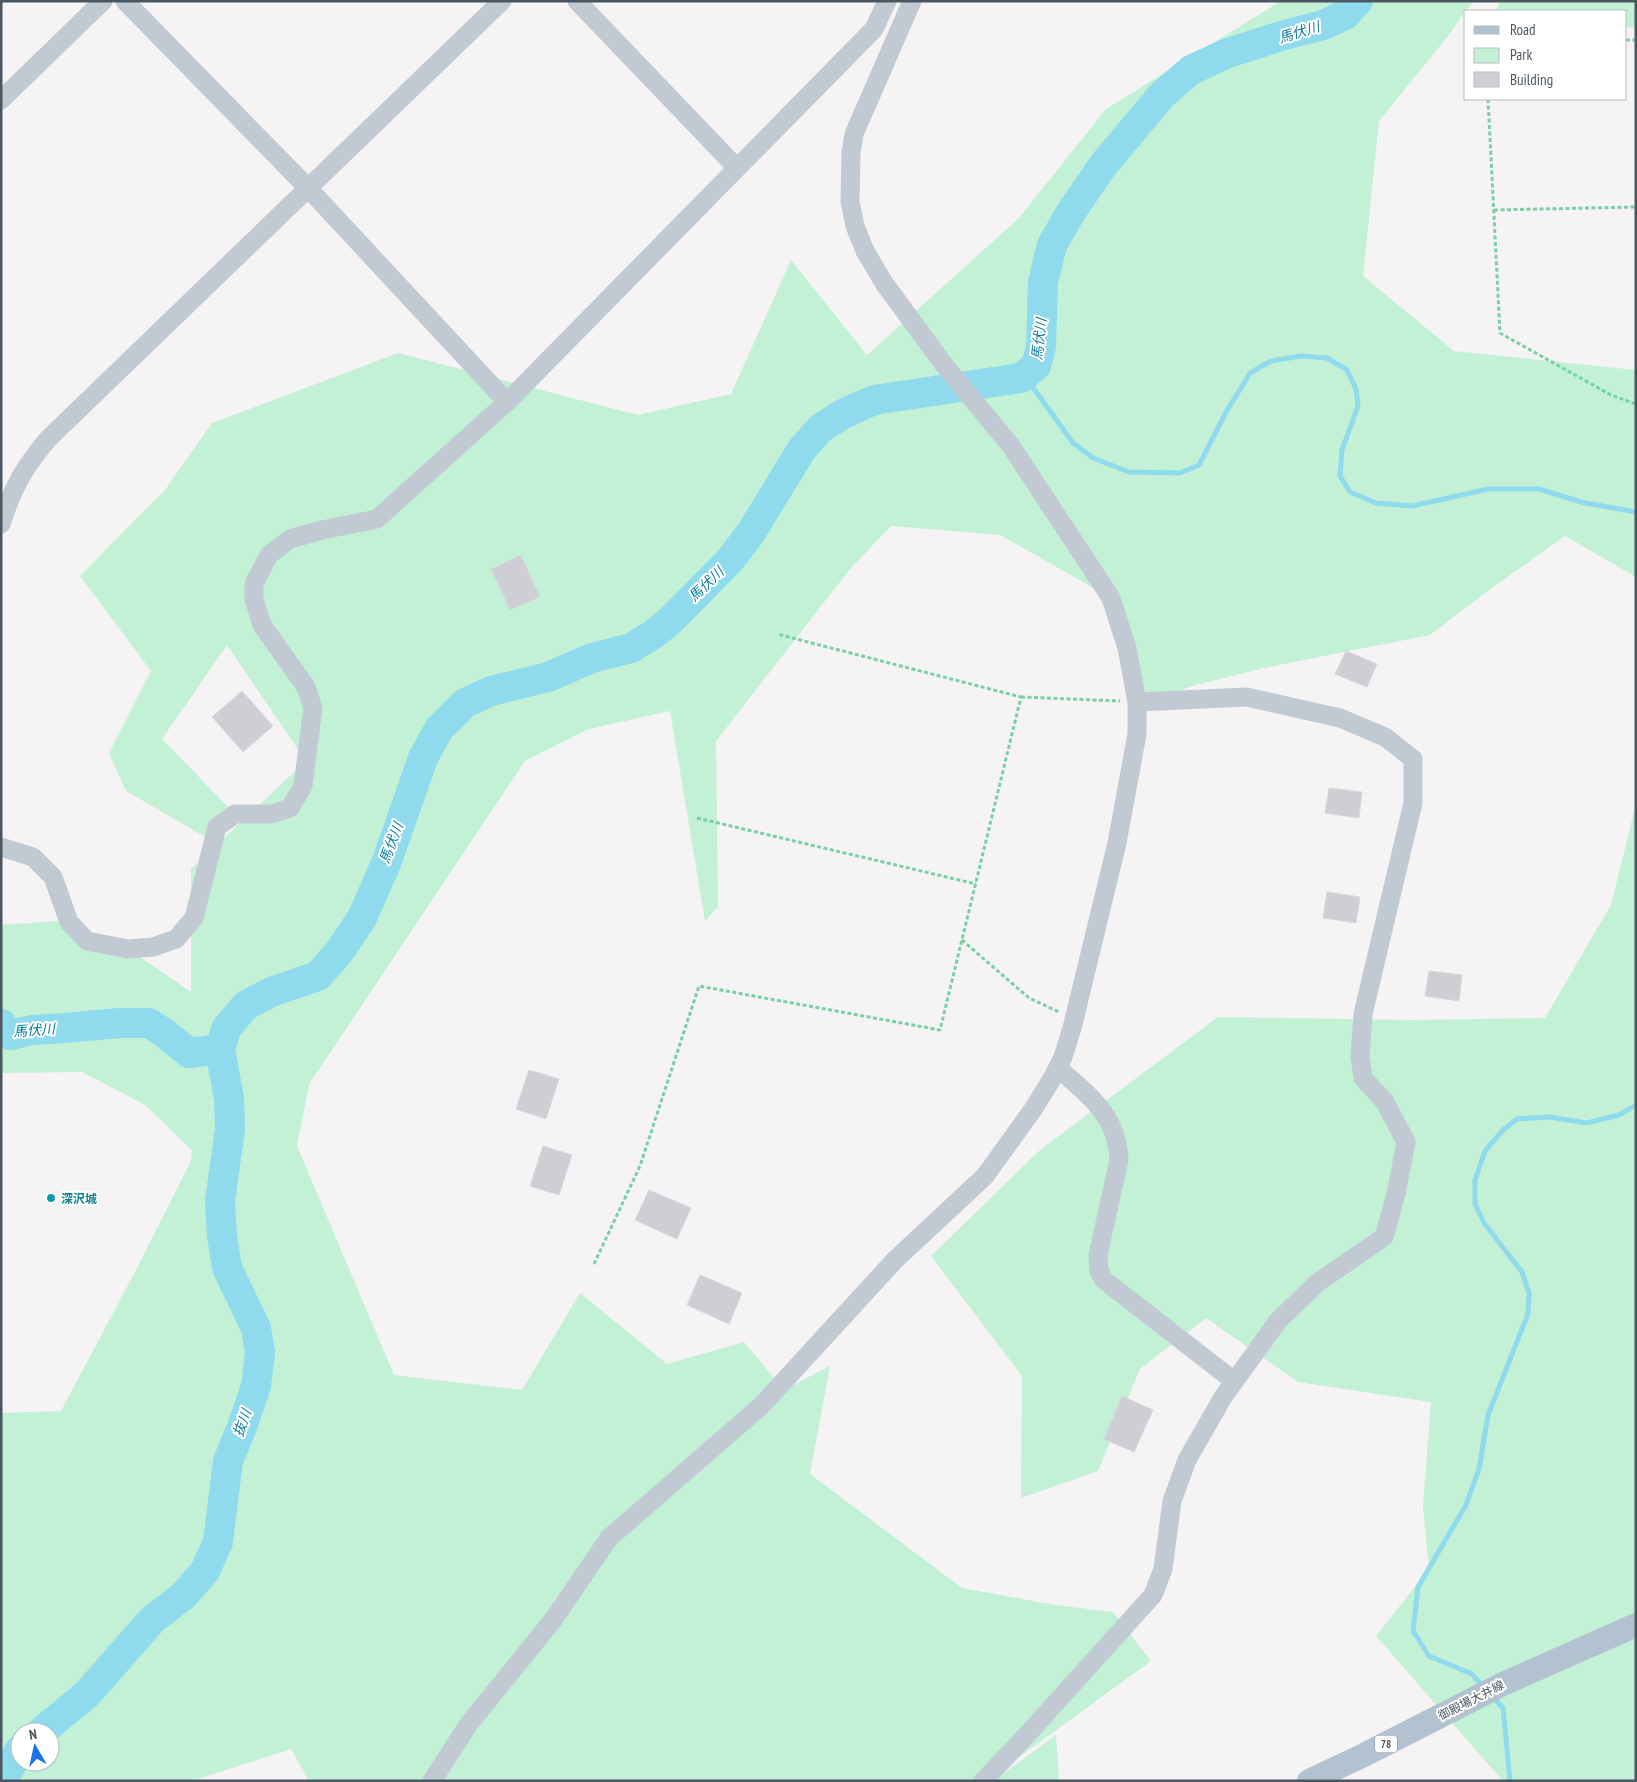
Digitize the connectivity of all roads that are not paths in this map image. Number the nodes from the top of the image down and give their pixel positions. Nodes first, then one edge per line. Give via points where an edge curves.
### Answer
1 (103, 1) edge
2 (125, 1) edge
3 (502, 1) edge
4 (577, 1) edge
5 (888, 1) edge
6 (912, 1) edge
7 (1, 100) edge
8 (737, 168) junction
9 (308, 188) junction
10 (506, 402) junction
11 (1, 524) edge
12 (1137, 702) junction
13 (1, 847) edge
14 (1058, 1068) junction
15 (1234, 1381) junction
16 (1636, 1625) edge
17 (432, 1781) edge
18 (983, 1781) edge
19 (1309, 1781) edge

1 - 7 street
2 - 9 street
3 - 9 street
4 - 8 street
5 - 8 street via 874,29
6 - 12 street via 854,134 850,201 856,226 865,251 884,283 945,366 1011,446 1111,598 1127,648
8 - 10 street
9 - 10 street
9 - 11 street via 48,439 21,475
10 - 13 street via 377,519 290,539 265,561 254,584 254,599 262,625 306,687 314,708 303,786 290,808 271,814 235,814 217,827 194,918 176,939 153,947 128,949 87,941 69,922 53,876 33,857
12 - 14 street via 1137,734 1117,843 1074,1019
12 - 15 street via 1247,697 1340,718 1386,737 1413,759 1413,803 1363,1014 1360,1058 1364,1078 1385,1102 1406,1142 1384,1237 1311,1290 1278,1321
14 - 15 street via 1097,1103 1114,1128 1118,1144 1119,1160 1098,1255 1099,1271 1104,1280
14 - 17 street via 1034,1108 985,1176 895,1260 761,1406 609,1538 553,1620 468,1725
15 - 18 street via 1188,1460 1172,1501 1163,1569 1153,1595
16 - 19 main road, 御殿場大井線 / 78 via 1503,1684

